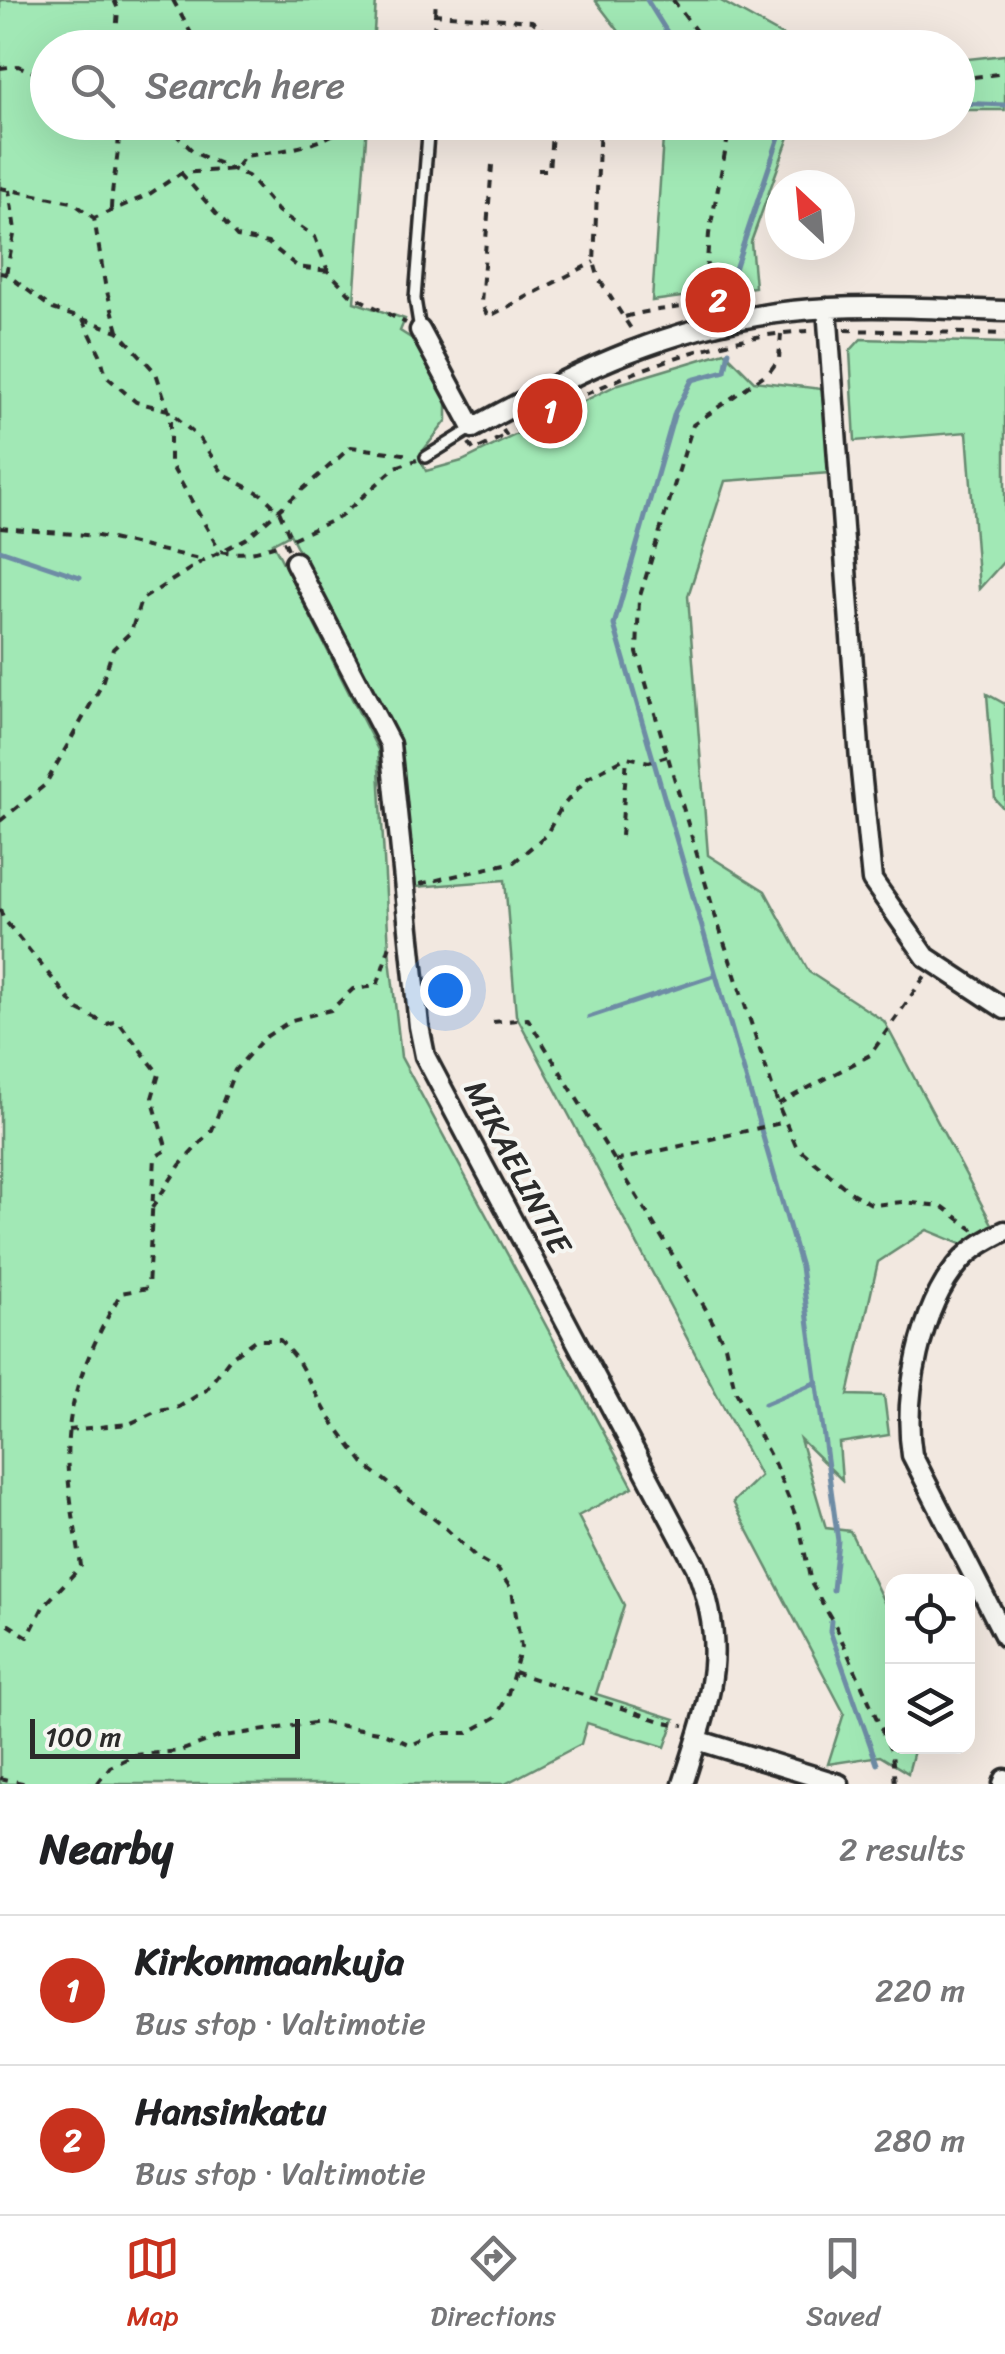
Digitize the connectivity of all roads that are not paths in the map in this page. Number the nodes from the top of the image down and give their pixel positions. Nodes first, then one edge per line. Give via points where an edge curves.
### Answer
1 (429, 140) edge
2 (828, 308) junction
3 (1005, 311) edge
4 (420, 330) joint
5 (473, 428) junction
6 (426, 457) road end
7 (295, 562) road end
8 (1005, 1009) edge
9 (1005, 1231) edge
10 (1005, 1637) edge
11 (693, 1733) junction
12 (683, 1784) edge
13 (839, 1784) edge

1 - 4 lane via 416,299
2 - 3 street
2 - 5 street via 757,315 642,345
2 - 8 street via 872,880 926,956
4 - 5 street
5 - 6 lane
7 - 11 street, MIKAELINTIE via 390,744 425,1056 709,1598 713,1680
9 - 10 street via 960,1262 938,1296 910,1387 907,1425 912,1455
11 - 12 street, MIKAELINTIE
11 - 13 street

